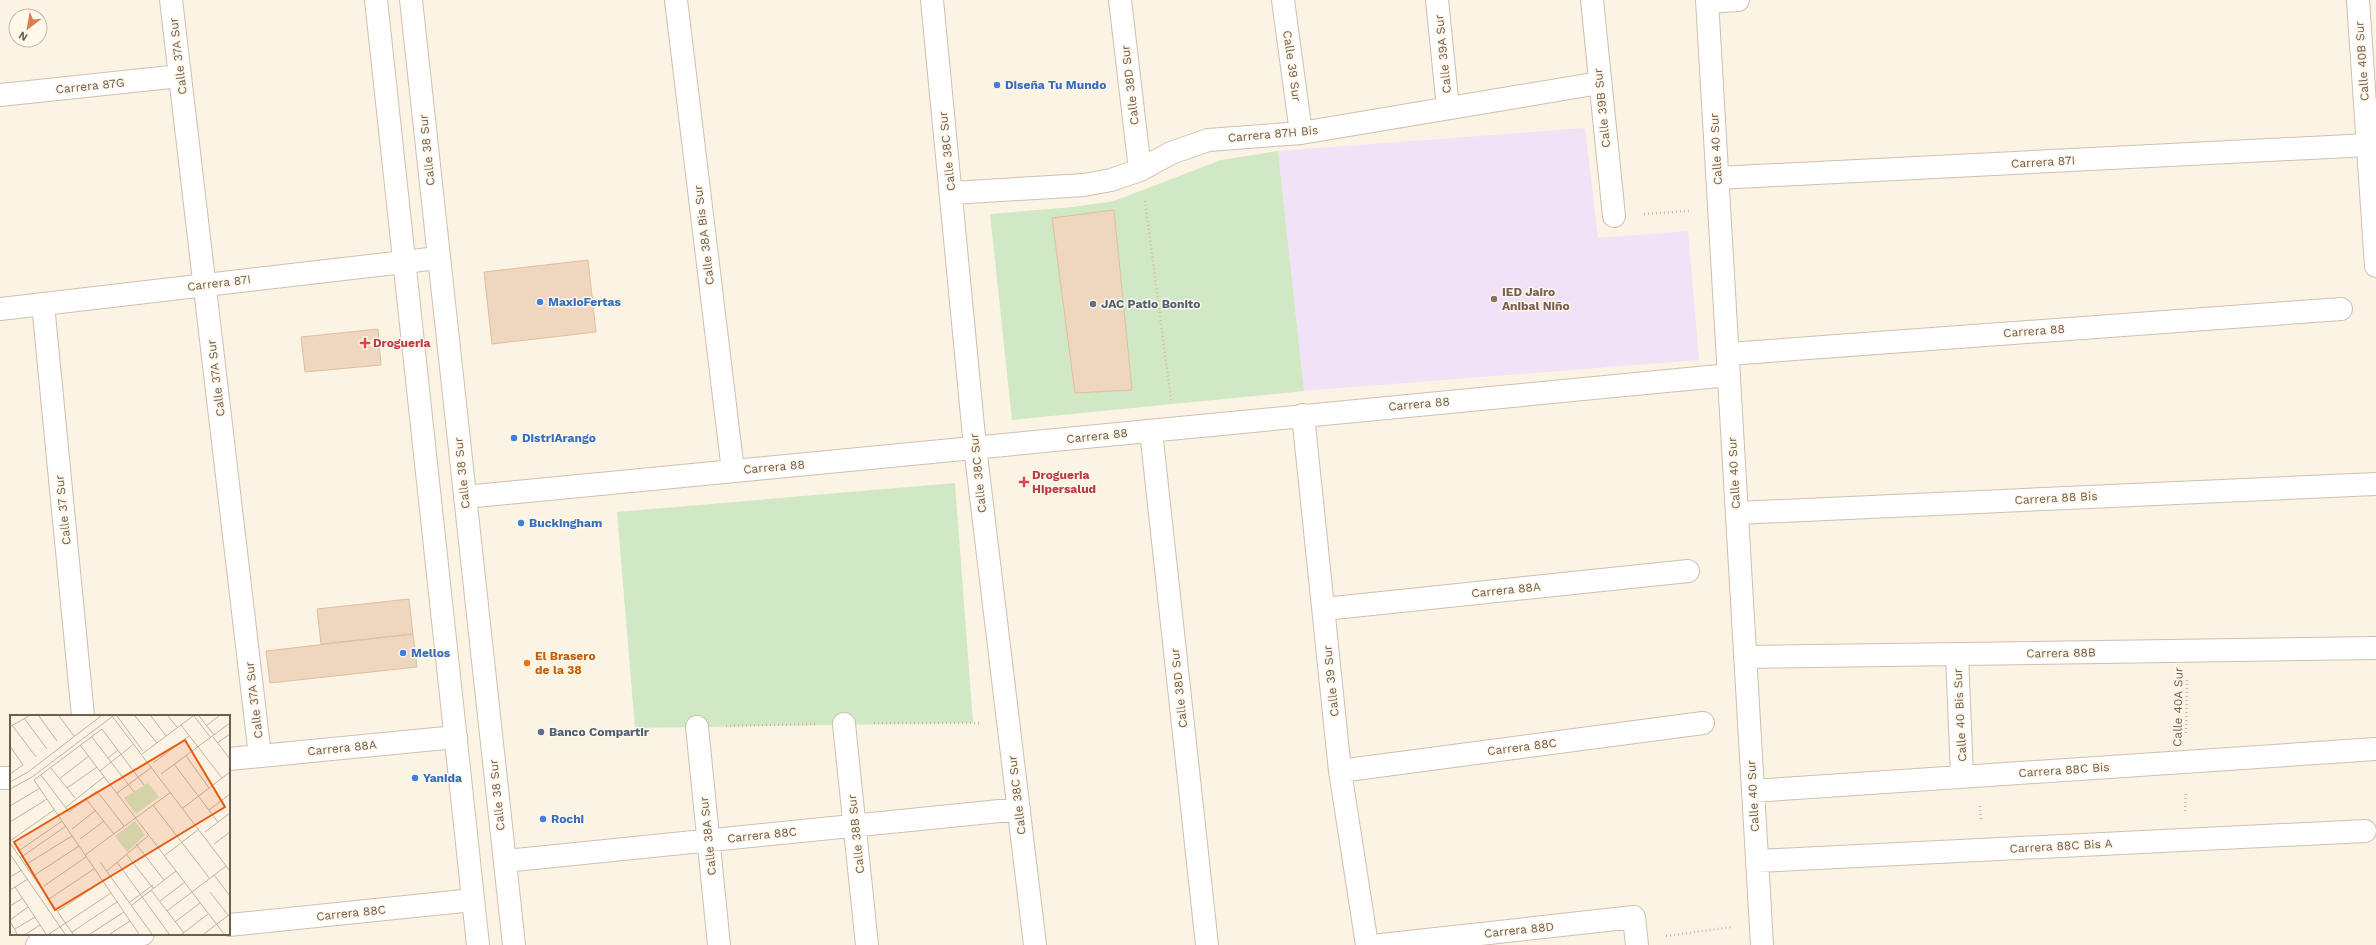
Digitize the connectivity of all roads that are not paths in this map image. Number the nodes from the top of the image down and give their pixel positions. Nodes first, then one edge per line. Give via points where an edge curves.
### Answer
1 (171, 0) edge
2 (376, 0) edge
3 (411, 0) edge
4 (676, 0) edge
5 (932, 0) edge
6 (1120, 0) edge
7 (1283, 0) edge
8 (1437, 0) edge
9 (1592, 0) edge
10 (1738, 0) edge
11 (2358, 0) edge
12 (1708, 1) edge
13 (180, 76) junction
14 (1600, 83) junction
15 (0, 95) edge
16 (1448, 108) junction
17 (1301, 133) junction
18 (2368, 145) junction
19 (1140, 170) junction
20 (1718, 178) junction
21 (952, 193) junction
22 (1614, 216) road end
23 (438, 258) junction
24 (405, 262) junction
25 (2376, 266) edge
26 (205, 285) junction
27 (43, 304) junction
28 (0, 309) edge
29 (2341, 309) dead end
30 (1728, 364) junction
31 (1303, 415) junction
32 (1151, 431) junction
33 (975, 448) junction
34 (733, 471) junction
35 (2376, 484) edge
36 (464, 497) junction
37 (1737, 513) junction
38 (1688, 571) dead end
39 (1324, 609) junction
40 (2376, 648) edge
41 (1957, 654) junction
42 (1745, 657) junction
43 (83, 715) edge
44 (1703, 723) dead end
45 (844, 724) dead end
46 (697, 727) dead end
47 (456, 737) junction
48 (2376, 749) edge
49 (260, 756) junction
50 (230, 759) edge
51 (1340, 770) junction
52 (1971, 776) junction
53 (1752, 791) junction
54 (1019, 808) junction
55 (855, 825) junction
56 (2365, 831) dead end
57 (708, 840) junction
58 (505, 861) junction
59 (1757, 861) junction
60 (473, 900) junction
61 (230, 925) edge
62 (134, 935) edge
63 (1637, 943) edge
64 (37, 945) edge
65 (478, 945) edge
66 (514, 945) edge
67 (719, 945) edge
68 (867, 945) edge
69 (1035, 945) edge
70 (1207, 945) edge
71 (1368, 945) edge
72 (1381, 945) edge
73 (1762, 945) edge

1 - 13 street, Calle 37A Sur
2 - 24 street
3 - 23 street, Calle 38 Sur
4 - 34 street, Calle 38A Bis Sur
5 - 21 street, Calle 38C Sur
6 - 19 street, Calle 38D Sur
7 - 17 street, Calle 39 Sur
8 - 16 street, Calle 39A Sur
9 - 14 street, Calle 39B Sur
10 - 12 street
11 - 18 street, Calle 40B Sur
12 - 20 street, Calle 40 Sur
13 - 15 street, Carrera 87G
13 - 26 street, Calle 37A Sur
14 - 16 street, Carrera 87H Bis
14 - 22 street, Calle 39B Sur
16 - 17 street, Carrera 87H Bis
17 - 19 street, Carrera 87H Bis via 1208,140 1171,152
18 - 20 street, Carrera 87I
18 - 25 street, Calle 40B Sur
19 - 21 street, Carrera 87H Bis via 1112,180 1084,185
20 - 30 street, Calle 40 Sur
21 - 33 street, Calle 38C Sur
23 - 24 street, Carrera 87I
23 - 36 street, Calle 38 Sur
24 - 26 street, Carrera 87I
24 - 47 street
26 - 27 street, Carrera 87I
26 - 49 street, Calle 37A Sur
27 - 28 street, Carrera 87I
27 - 43 street, Calle 37 Sur
29 - 30 street, Carrera 88
30 - 31 street, Carrera 88
30 - 37 street, Calle 40 Sur
31 - 32 street, Carrera 88
31 - 39 street, Calle 39 Sur
32 - 33 street, Carrera 88
32 - 70 street, Calle 38D Sur
33 - 34 street, Carrera 88
33 - 54 street, Calle 38C Sur
34 - 36 street, Carrera 88
35 - 37 street, Carrera 88 Bis
36 - 58 street, Calle 38 Sur
37 - 42 street, Calle 40 Sur
38 - 39 street, Carrera 88A
39 - 51 street, Calle 39 Sur
40 - 41 street, Carrera 88B
41 - 42 street, Carrera 88B
41 - 52 street, Calle 40 Bis Sur
42 - 53 street, Calle 40 Sur
44 - 51 street, Carrera 88C
45 - 55 street, Calle 38B Sur
46 - 57 street, Calle 38A Sur
47 - 49 street, Carrera 88A
47 - 60 street
48 - 52 street, Carrera 88C Bis
49 - 50 street, Carrera 88A
51 - 71 street, Calle 39 Sur
52 - 53 street, Carrera 88C Bis
53 - 59 street, Calle 40 Sur
54 - 55 street, Carrera 88C
54 - 69 street, Calle 38C Sur
55 - 57 street, Carrera 88C
55 - 68 street, Calle 38B Sur
56 - 59 street, Carrera 88C Bis A
57 - 58 street, Carrera 88C
57 - 67 street, Calle 38A Sur
58 - 66 street, Calle 38 Sur
59 - 73 street, Calle 40 Sur
60 - 61 street, Carrera 88C
60 - 65 street
62 - 64 street
63 - 72 street, Carrera 88D via 1634,917

